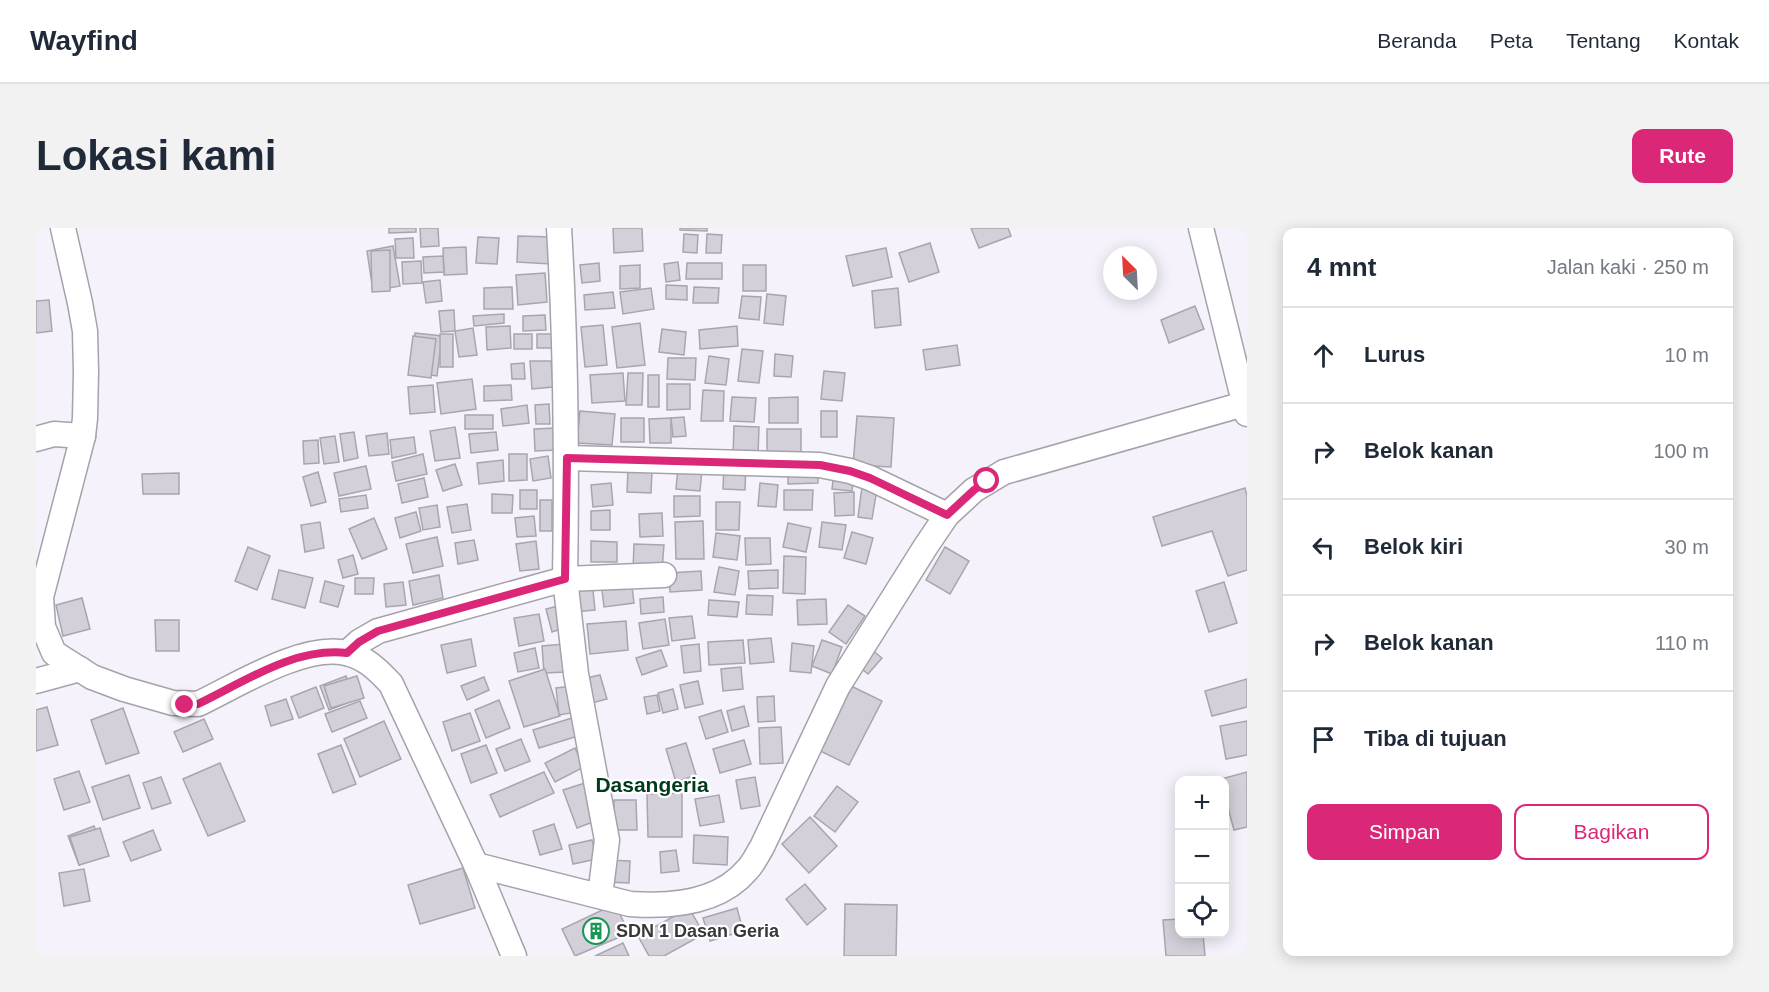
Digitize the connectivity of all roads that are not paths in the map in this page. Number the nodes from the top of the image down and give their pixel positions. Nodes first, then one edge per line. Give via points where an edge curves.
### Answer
1 (63, 228) edge
2 (559, 228) edge
3 (1202, 228) edge
4 (1246, 409) edge
5 (83, 436) junction
6 (36, 439) edge
7 (567, 458) junction
8 (947, 515) junction
9 (664, 575) dead end
10 (565, 579) junction
11 (347, 653) junction
12 (80, 669) junction
13 (36, 681) edge
14 (476, 865) junction
15 (589, 894) junction
16 (514, 956) edge

1 - 5 street via 85,330
2 - 7 street
3 - 4 street
4 - 8 street via 1004,472 974,490
5 - 6 street via 54,434
5 - 12 street via 41,597 43,627 54,654
7 - 8 street via 820,465 870,478
7 - 10 street
8 - 15 street via 838,686 762,848 746,872 727,886 683,904 630,904
9 - 10 street
10 - 11 street via 378,631
10 - 15 street via 576,674 607,832 607,849
11 - 12 street via 329,651 282,663 198,704 185,705 124,689
11 - 14 street via 369,662 391,684
12 - 13 street
14 - 15 street
14 - 16 street

